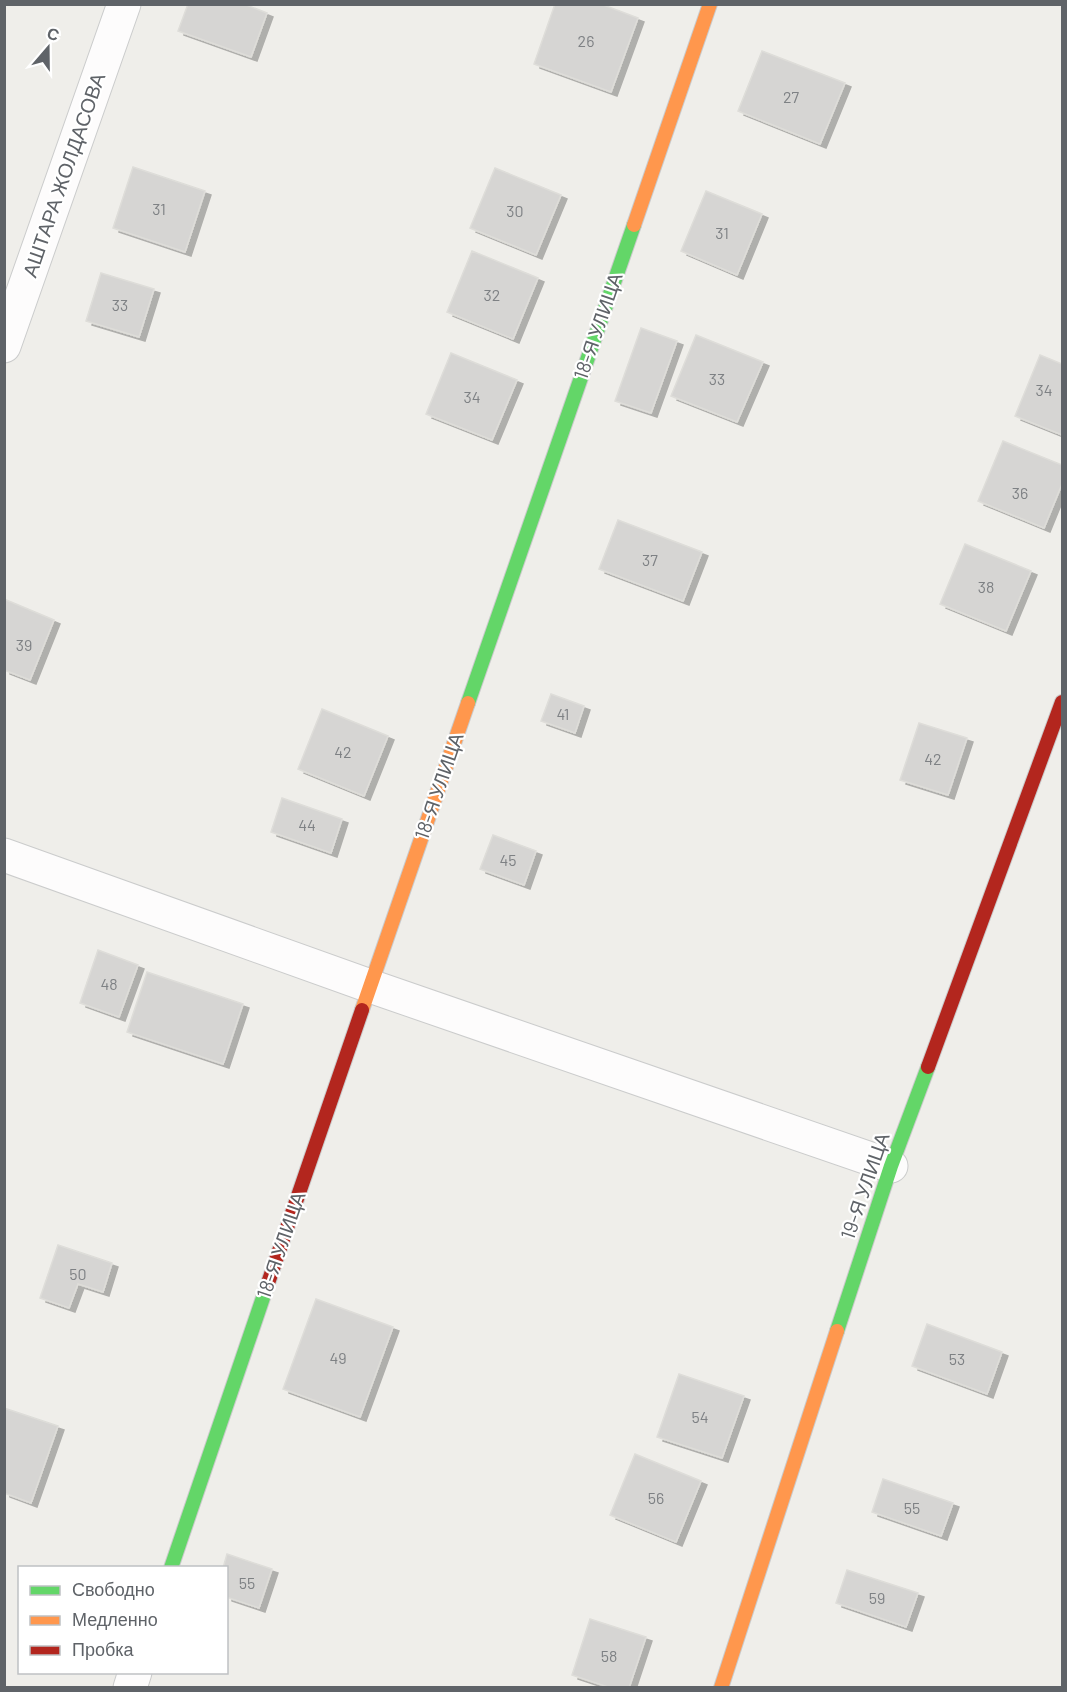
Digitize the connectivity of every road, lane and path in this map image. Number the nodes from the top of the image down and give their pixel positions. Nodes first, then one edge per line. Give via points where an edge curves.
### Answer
1 (123, 4) edge
2 (710, 4) edge
3 (4, 346) edge
4 (1062, 702) edge
5 (4, 855) edge
6 (370, 986) junction
7 (891, 1166) junction
8 (172, 1566) edge
9 (722, 1688) edge

1 - 3 street, АШТАРА ЖОЛДАСОВА
2 - 6 street, 18-Я УЛИЦА
4 - 7 street, 19-Я УЛИЦА
5 - 6 street
6 - 7 street
6 - 8 street, 18-Я УЛИЦА
7 - 9 street, 19-Я УЛИЦА

